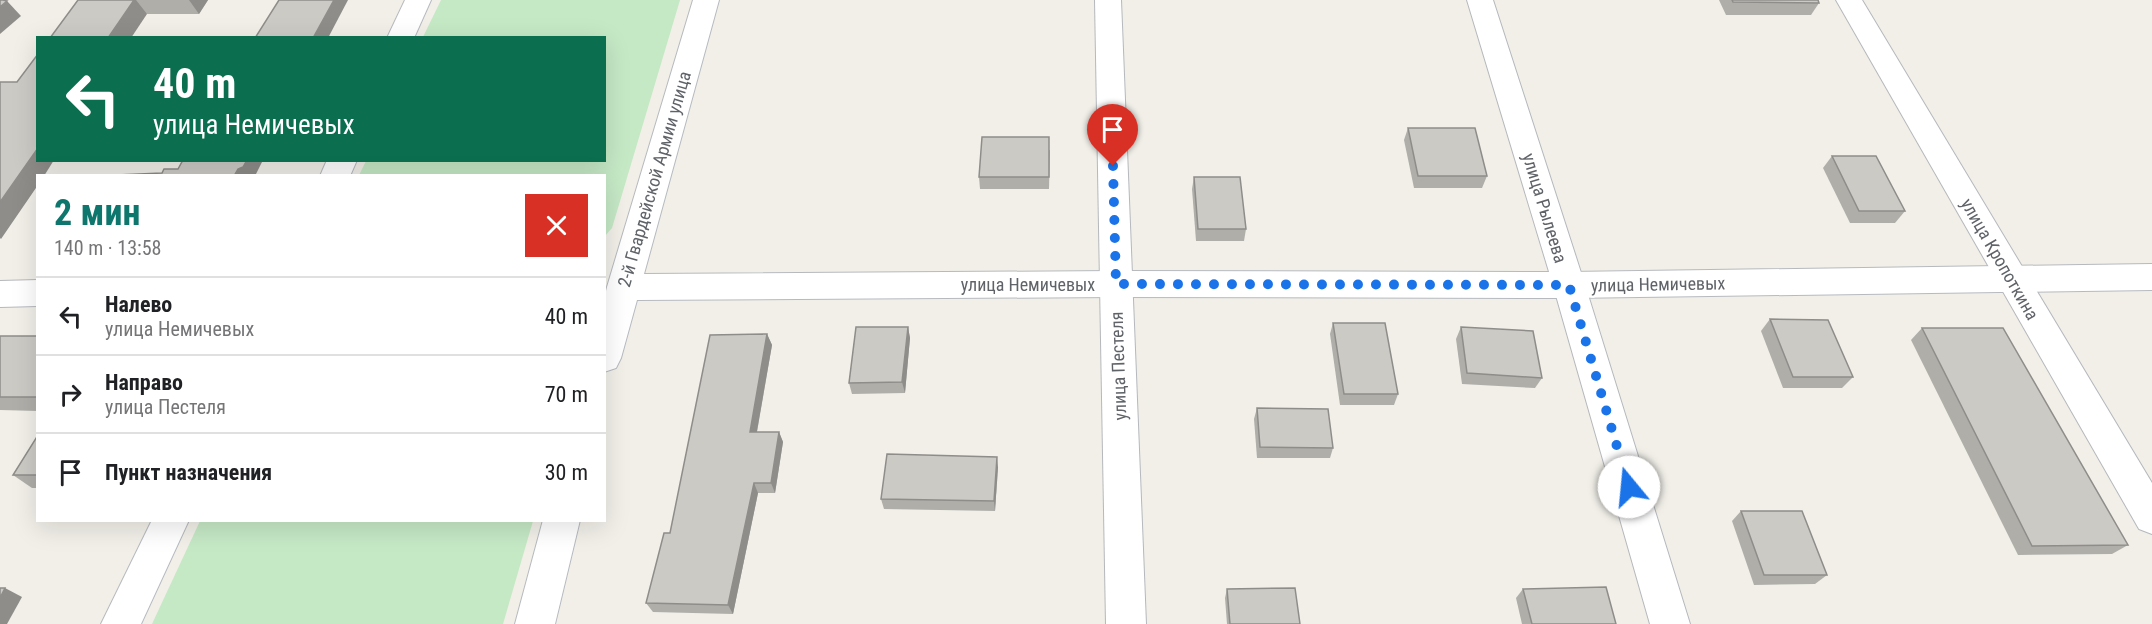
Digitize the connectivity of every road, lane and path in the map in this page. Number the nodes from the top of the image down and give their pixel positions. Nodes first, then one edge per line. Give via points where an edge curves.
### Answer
1 (418, 0) edge
2 (706, 0) edge
3 (1108, 0) edge
4 (1480, 0) edge
5 (1849, 0) edge
6 (401, 36) edge
7 (2152, 277) edge
8 (2012, 279) junction
9 (1116, 284) junction
10 (1569, 285) junction
11 (623, 287) junction
12 (36, 293) edge
13 (0, 294) edge
14 (606, 351) edge
15 (2152, 517) edge
16 (170, 522) edge
17 (561, 522) edge
18 (121, 624) edge
19 (535, 624) edge
20 (1126, 624) edge
21 (1670, 624) edge

1 - 6 street
2 - 11 street, 2-й Гвардейской Армии улица
3 - 9 street, улица Пестеля
4 - 10 street, улица Рылеева
5 - 8 street, улица Кропоткина
7 - 8 street, улица Немичевых
8 - 10 street, улица Немичевых
8 - 15 street, улица Кропоткина
9 - 10 street, улица Немичевых
9 - 11 street, улица Немичевых
9 - 20 street, улица Пестеля
10 - 21 street, улица Рылеева
11 - 14 street, 2-й Гвардейской Армии улица
12 - 13 street
16 - 18 street
17 - 19 street

